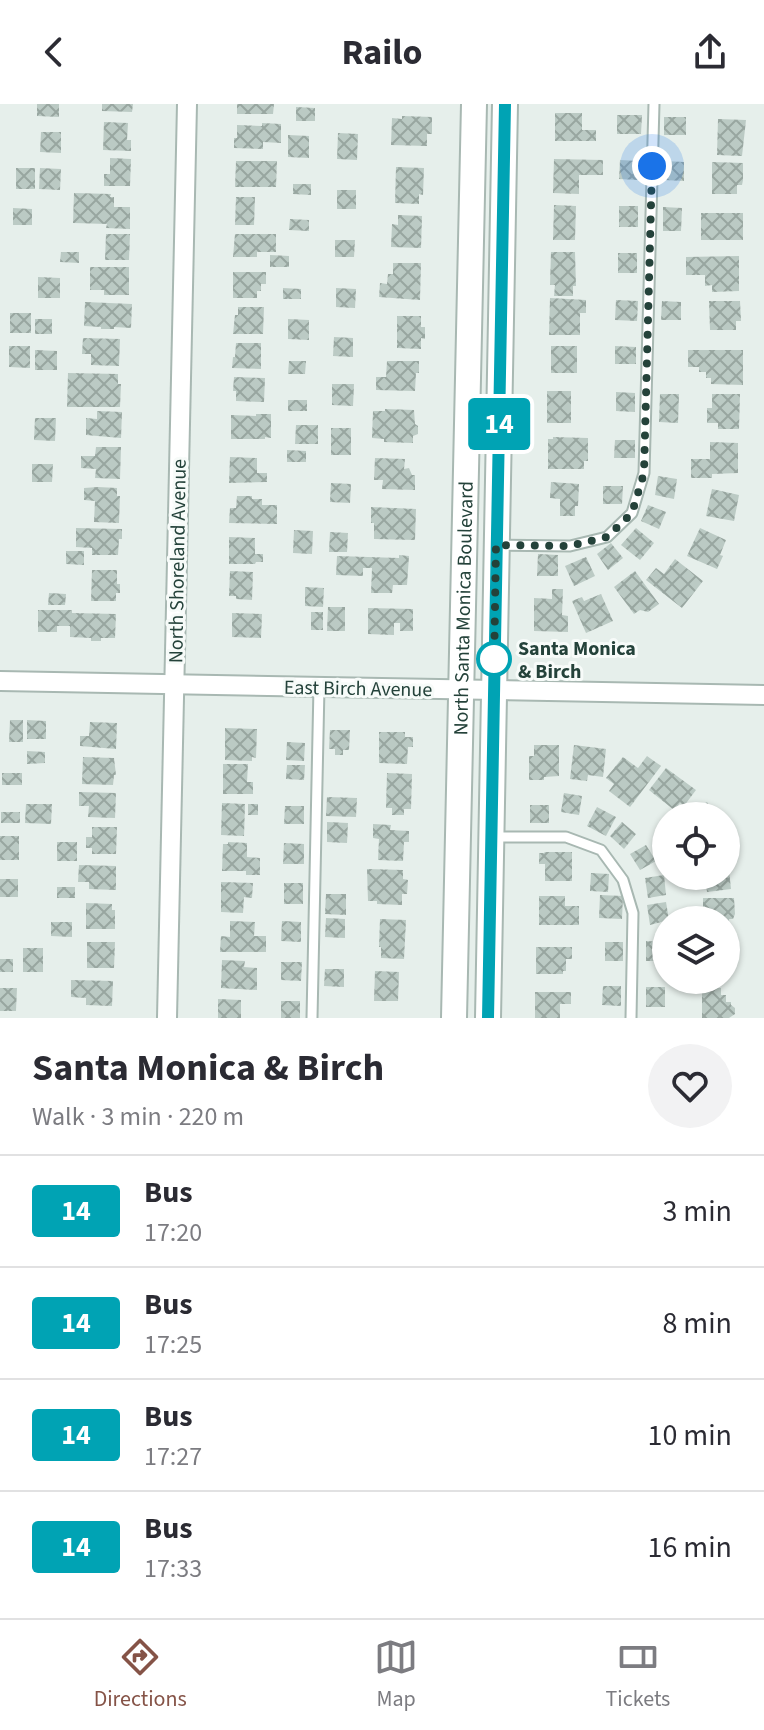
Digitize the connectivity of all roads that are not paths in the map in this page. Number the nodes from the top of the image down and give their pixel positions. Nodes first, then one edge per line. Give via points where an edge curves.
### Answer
1 (187, 104) edge
2 (474, 104) edge
3 (505, 104) edge
4 (654, 104) edge
5 (496, 545) junction
6 (0, 681) edge
7 (175, 685) junction
8 (319, 687) junction
9 (462, 690) junction
10 (494, 690) junction
11 (764, 695) edge
12 (491, 837) junction
13 (167, 1018) edge
14 (312, 1018) edge
15 (454, 1018) edge
16 (488, 1018) edge
17 (631, 1018) edge

1 - 7 street, North Shoreland Avenue
2 - 9 street, North Santa Monica Boulevard
3 - 5 street, North Santa Monica Boulevard
4 - 5 lane via 644,473 632,513 607,537 570,546
5 - 10 street, North Santa Monica Boulevard
6 - 7 street, East Birch Avenue
7 - 8 street, East Birch Avenue
7 - 13 street, North Shoreland Avenue
8 - 9 street, East Birch Avenue
8 - 14 lane
9 - 10 street, East Birch Avenue
9 - 15 street, North Santa Monica Boulevard
10 - 11 street, East Birch Avenue
10 - 12 street, North Santa Monica Boulevard
12 - 16 street, North Santa Monica Boulevard
12 - 17 lane via 566,837 601,850 623,880 633,913

